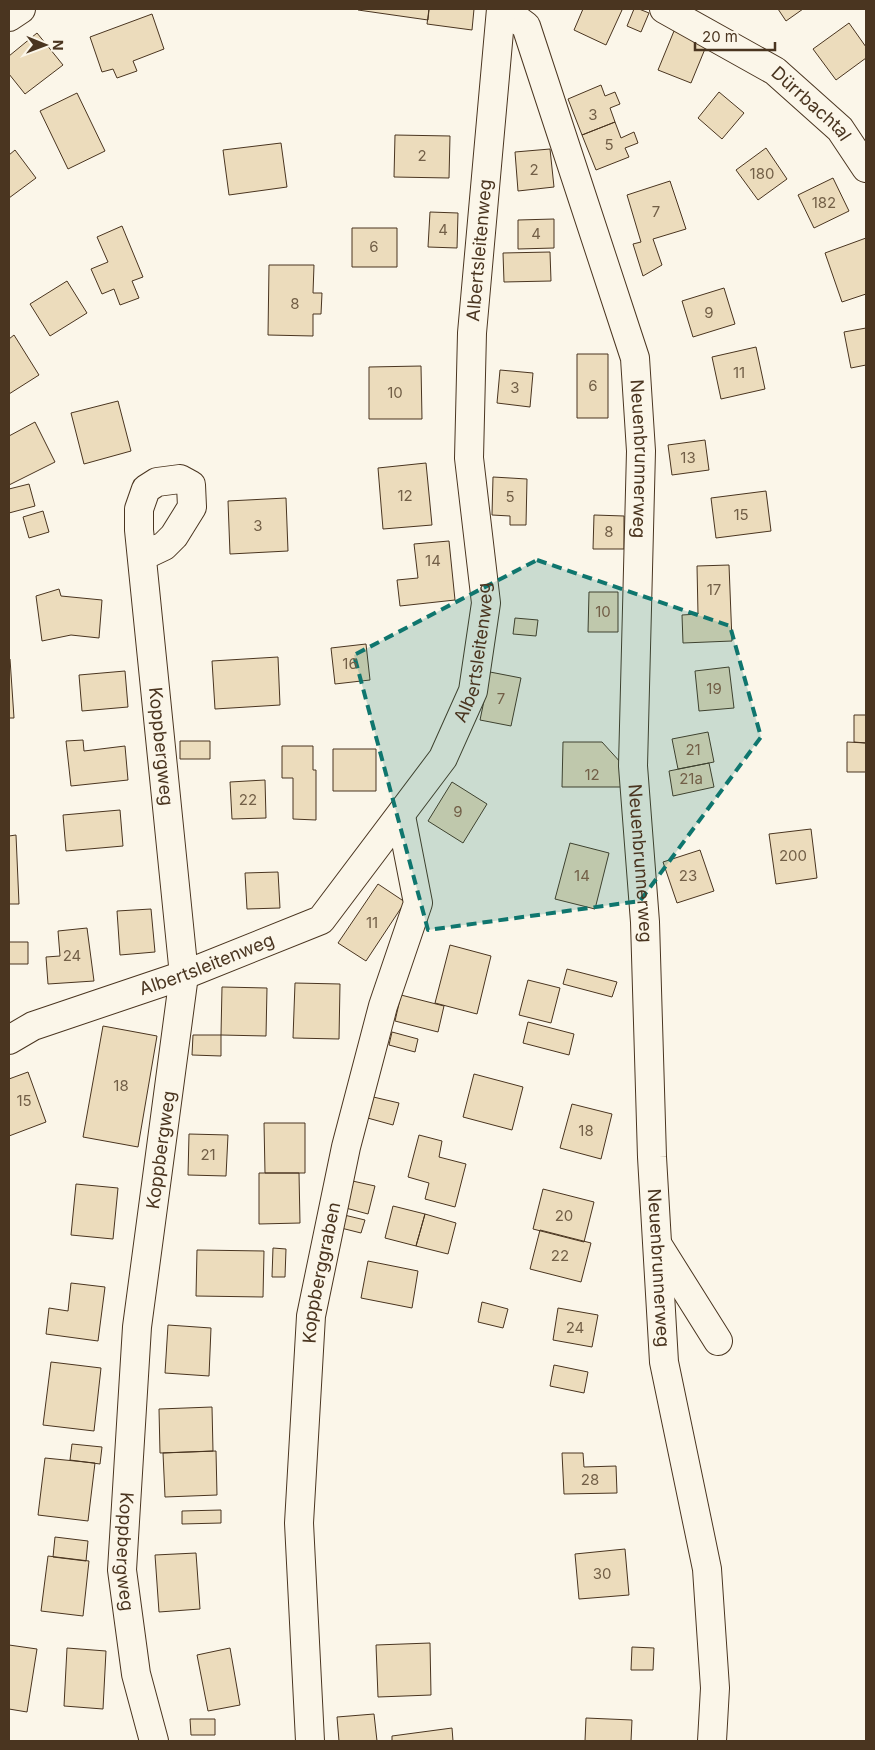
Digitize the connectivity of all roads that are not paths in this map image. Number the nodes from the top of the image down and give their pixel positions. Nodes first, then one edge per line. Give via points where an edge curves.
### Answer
1 (21, 9) edge
2 (502, 9) edge
3 (664, 9) edge
4 (9, 18) edge
5 (866, 168) edge
6 (143, 556) dead end
7 (400, 816) junction
8 (184, 975) junction
9 (9, 1040) edge
10 (657, 1244) junction
11 (718, 1341) dead end
12 (154, 1741) edge
13 (310, 1741) edge
14 (712, 1741) edge

1 - 4 street
2 - 7 street, Albertsleitenweg via 471,343 469,458 486,603 473,691 443,758
2 - 10 street, Neuenbrunnerweg via 526,26 634,358 641,451 633,766 645,922
3 - 5 street, Dürrbachtal via 775,71 840,129
6 - 8 street, Koppbergweg
7 - 8 street, Albertsleitenweg via 321,920
7 - 13 street, Koppberggraben via 418,903 384,1006 346,1147 311,1316 299,1523
8 - 9 street, Albertsleitenweg via 33,1026
8 - 12 street, Koppbergweg via 137,1328 122,1570 136,1674
10 - 11 street
10 - 14 street, Neuenbrunnerweg via 664,1362 707,1569 715,1688

